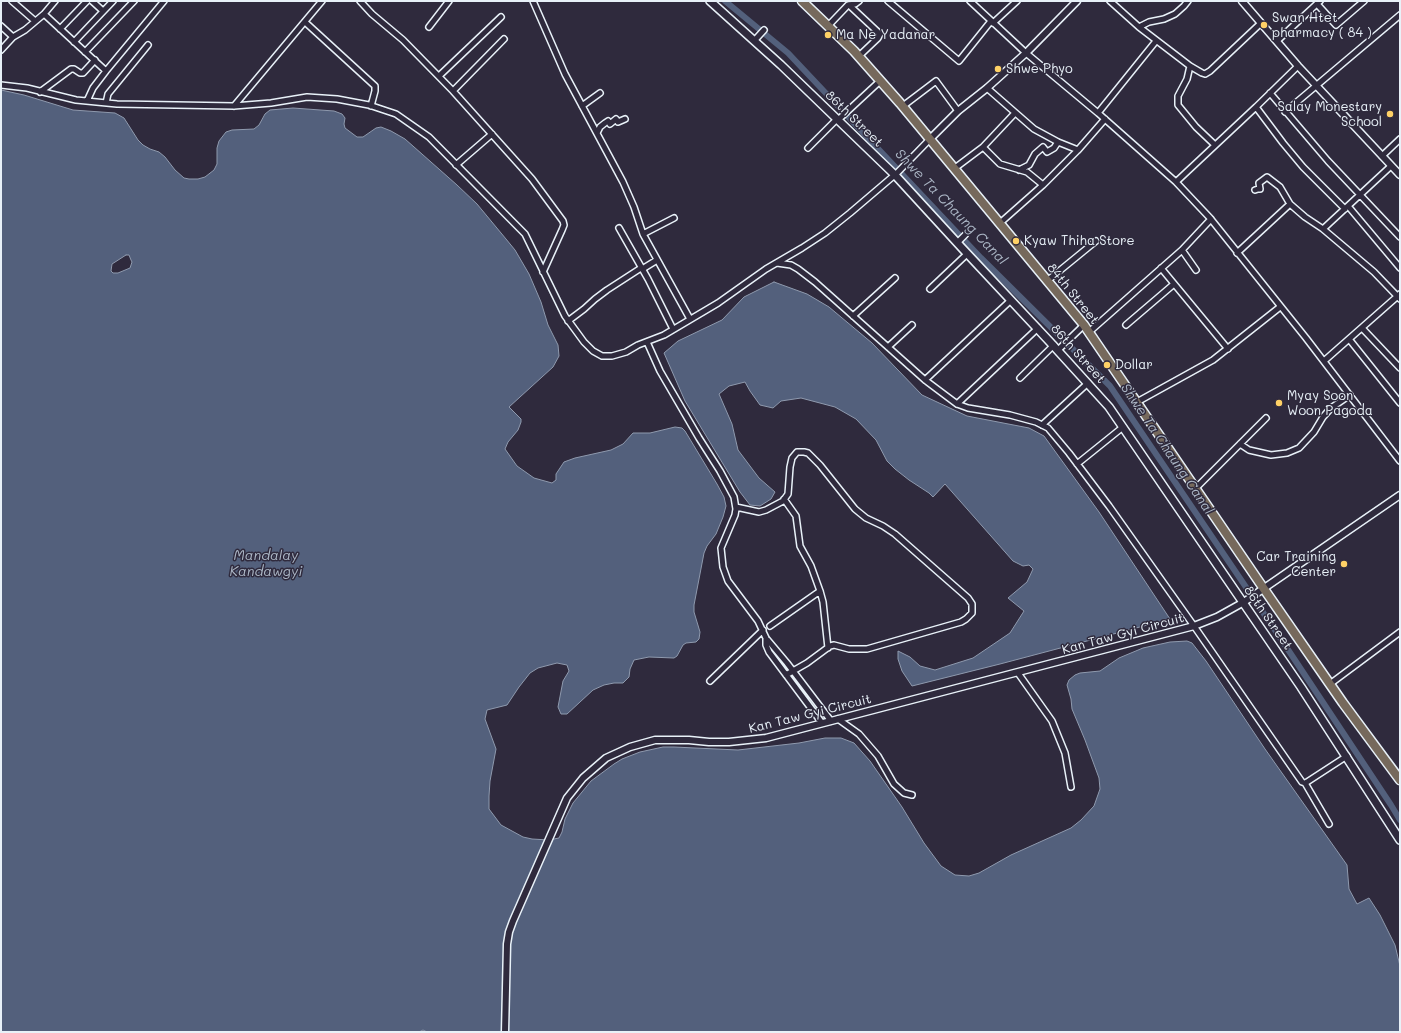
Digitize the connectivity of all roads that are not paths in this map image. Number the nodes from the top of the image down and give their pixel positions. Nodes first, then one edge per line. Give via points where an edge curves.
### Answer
1 (12, 1) edge
2 (55, 1) edge
3 (87, 1) edge
4 (92, 1) edge
5 (112, 1) edge
6 (134, 1) edge
7 (164, 1) edge
8 (322, 1) edge
9 (360, 1) edge
10 (449, 1) edge
11 (533, 1) edge
12 (710, 1) edge
13 (802, 1) edge
14 (859, 1) edge
15 (888, 1) edge
16 (970, 1) edge
17 (1017, 1) edge
18 (1077, 1) edge
19 (1110, 1) edge
20 (1188, 1) edge
21 (1242, 1) edge
22 (1364, 1) edge
23 (1318, 2) edge
24 (849, 5) junction
25 (103, 11) junction
26 (44, 14) junction
27 (1400, 15) edge
28 (501, 17) dead end
29 (35, 21) junction
30 (304, 22) junction
31 (992, 22) junction
32 (1262, 23) junction
33 (1, 26) edge
34 (828, 26) junction
35 (429, 27) dead end
36 (1138, 27) junction
37 (60, 30) junction
38 (764, 30) dead end
39 (13, 37) junction
40 (504, 40) dead end
41 (754, 41) junction
42 (1156, 41) junction
43 (1277, 41) junction
44 (74, 42) junction
45 (148, 45) dead end
46 (1, 50) edge
47 (85, 52) junction
48 (1026, 52) junction
49 (859, 56) junction
50 (95, 60) junction
51 (1190, 66) junction
52 (1298, 66) junction
53 (106, 71) junction
54 (438, 76) junction
55 (880, 80) junction
56 (1, 85) edge
57 (1317, 85) junction
58 (987, 88) junction
59 (453, 91) junction
60 (40, 92) junction
61 (600, 92) dead end
62 (1270, 93) junction
63 (87, 101) junction
64 (106, 103) junction
65 (234, 106) junction
66 (371, 106) junction
67 (582, 106) junction
68 (903, 106) junction
69 (1256, 107) junction
70 (958, 112) junction
71 (1285, 112) junction
72 (1015, 113) junction
73 (1098, 113) junction
74 (839, 118) junction
75 (625, 119) dead end
76 (1105, 119) junction
77 (597, 133) junction
78 (492, 134) junction
79 (930, 139) junction
80 (1400, 139) edge
81 (1058, 142) junction
82 (1214, 145) junction
83 (983, 147) junction
84 (808, 148) dead end
85 (1078, 150) junction
86 (1382, 156) junction
87 (456, 165) junction
88 (1391, 166) junction
89 (955, 168) junction
90 (1019, 170) junction
91 (896, 174) junction
92 (1400, 175) edge
93 (1176, 182) junction
94 (1043, 185) junction
95 (1256, 190) dead end
96 (1360, 195) junction
97 (1290, 204) junction
98 (1347, 208) junction
99 (674, 218) dead end
100 (1211, 219) junction
101 (1000, 223) junction
102 (620, 228) dead end
103 (1323, 228) junction
104 (643, 234) junction
105 (964, 235) dead end
106 (1400, 237) edge
107 (958, 241) junction
108 (1096, 241) dead end
109 (1182, 250) junction
110 (1237, 253) junction
111 (967, 254) junction
112 (657, 260) junction
113 (777, 263) junction
114 (641, 268) junction
115 (1161, 268) junction
116 (1400, 268) edge
117 (1196, 270) dead end
118 (543, 272) junction
119 (895, 278) dead end
120 (1047, 281) junction
121 (1174, 284) junction
122 (930, 289) dead end
123 (1399, 296) edge
124 (1011, 300) junction
125 (1280, 307) junction
126 (853, 316) junction
127 (690, 319) junction
128 (568, 321) junction
129 (912, 325) dead end
130 (1126, 325) dead end
131 (1038, 328) junction
132 (1086, 328) junction
133 (1362, 328) junction
134 (673, 329) junction
135 (1348, 339) junction
136 (647, 342) junction
137 (888, 347) junction
138 (1058, 347) junction
139 (1228, 349) junction
140 (1324, 361) junction
141 (1400, 368) edge
142 (1020, 378) dead end
143 (925, 380) junction
144 (1088, 383) junction
145 (1350, 395) junction
146 (1137, 402) junction
147 (1400, 403) edge
148 (957, 404) junction
149 (1266, 418) dead end
150 (1042, 426) junction
151 (1123, 428) junction
152 (1240, 444) junction
153 (1400, 461) edge
154 (1077, 464) junction
155 (1195, 489) junction
156 (1400, 495) edge
157 (784, 499) junction
158 (736, 507) junction
159 (1263, 590) junction
160 (820, 591) junction
161 (1244, 602) junction
162 (770, 626) dead end
163 (1194, 626) junction
164 (763, 630) junction
165 (1400, 632) edge
166 (766, 638) junction
167 (828, 648) junction
168 (793, 671) junction
169 (1018, 673) junction
170 (786, 675) junction
171 (710, 681) dead end
172 (1330, 684) junction
173 (838, 719) junction
174 (831, 721) junction
175 (822, 724) junction
176 (1347, 756) junction
177 (1400, 780) edge
178 (1305, 783) junction
179 (1071, 787) dead end
180 (912, 795) dead end
181 (1329, 824) dead end
182 (1400, 840) edge
183 (505, 1032) edge

1 - 29 street
2 - 26 street
3 - 37 street
4 - 25 street
5 - 25 street
6 - 47 street
7 - 53 street
8 - 30 street
9 - 54 street
10 - 35 street
11 - 67 street
12 - 41 main road, 86th Street
13 - 34 main road, 84th Street
14 - 24 street
15 - 31 street via 959,61
16 - 31 street
17 - 31 street
18 - 48 street
19 - 36 street
20 - 36 street via 1175,14
21 - 32 street
22 - 23 street via 1336,24
23 - 43 street
24 - 34 street
24 - 49 street via 880,34
25 - 44 street
26 - 29 street
26 - 37 street
27 - 57 street
28 - 54 street
29 - 39 street
30 - 65 street
30 - 66 street via 375,86
31 - 48 street
32 - 43 street
32 - 51 street via 1205,74
33 - 39 street
34 - 49 main road, 84th Street
36 - 42 street
37 - 44 street
38 - 41 street
39 - 46 street
40 - 59 street
41 - 74 main road, 86th Street
42 - 51 street
42 - 73 street
43 - 52 street
44 - 47 street
45 - 64 street via 108,94
47 - 50 street
48 - 58 street
48 - 73 street
49 - 55 main road, 84th Street
50 - 53 street
50 - 60 street via 83,73 71,70
51 - 82 street via 1187,79 1178,96 1178,105
52 - 57 street
52 - 62 street
53 - 63 street
54 - 59 street
55 - 68 main road, 84th Street
55 - 74 street
56 - 60 street
57 - 71 street
57 - 86 street
58 - 70 street
58 - 72 street
59 - 78 street
60 - 63 street
61 - 67 street
62 - 69 street
62 - 71 street
63 - 64 street
64 - 65 street
65 - 66 street via 307,98 337,99
66 - 87 street via 396,114 413,125 430,138
67 - 77 street
68 - 70 street via 936,81
68 - 79 main road, 84th Street
69 - 82 street
69 - 98 street via 1303,167
70 - 79 street
71 - 96 street
72 - 81 street via 1034,129
72 - 83 street
73 - 76 street
74 - 84 street
74 - 91 main road, 86th Street
75 - 77 street via 618,122 616,119 610,124 608,121
76 - 85 street
76 - 93 street
77 - 104 street via 631,200
78 - 87 street
78 - 118 street via 532,179 563,221 564,225
79 - 89 main road, 84th Street
79 - 91 street
80 - 86 street
81 - 85 street
81 - 90 street via 1047,152 1043,147 1029,164
82 - 93 street
83 - 89 street
83 - 90 street via 1000,164
85 - 94 street
86 - 88 street
87 - 118 street via 525,234
88 - 92 street
88 - 96 street
89 - 101 main road, 84th Street
90 - 94 street via 1026,172
91 - 107 main road, 86th Street
91 - 113 street via 825,233
93 - 100 street
94 - 101 street
95 - 97 street via 1260,190 1259,183 1267,177 1280,187
96 - 98 street
96 - 106 street
97 - 103 street
97 - 110 street
98 - 103 street
98 - 116 street
99 - 104 street
100 - 109 street
100 - 110 street
101 - 120 main road, 84th Street
102 - 114 street
103 - 123 street
104 - 112 street
105 - 107 street
107 - 111 main road, 86th Street
108 - 120 street
109 - 115 street
109 - 117 street
110 - 125 street
111 - 122 street
111 - 124 main road, 86th Street
112 - 114 street
112 - 127 street
113 - 126 street via 798,269
113 - 127 street
114 - 128 street via 607,290
114 - 134 street
115 - 121 street
115 - 132 street
118 - 128 street
119 - 126 street
120 - 132 main road, 84th Street
121 - 130 street
121 - 139 street
123 - 133 street
124 - 131 main road, 86th Street
124 - 143 street
125 - 139 street
125 - 140 street
126 - 137 street
127 - 134 street
128 - 136 street via 584,342 602,356 626,352
129 - 137 street
131 - 138 main road, 86th Street
131 - 148 street
132 - 138 street
132 - 146 main road, 84th Street
133 - 135 street
133 - 141 street
134 - 136 street
135 - 140 street
135 - 147 street
136 - 158 street via 660,371 731,491
137 - 143 street
138 - 142 street
138 - 144 main road, 86th Street
139 - 146 street
140 - 145 street
143 - 148 street
144 - 150 street
144 - 151 main road, 86th Street
145 - 152 street via 1323,416 1314,432 1299,448 1271,456 1249,450
145 - 153 street
146 - 155 main road, 84th Street
148 - 150 street via 1010,415
149 - 152 street
150 - 154 street via 1048,428
151 - 154 street
151 - 161 main road, 86th Street
152 - 155 street
154 - 163 street
155 - 159 main road, 84th Street
156 - 159 street, Kan Taw Gyi Circuit
157 - 158 street via 759,512
157 - 160 street via 796,516 800,546
157 - 167 street via 788,494 792,458 797,452 808,453 855,509 895,534 968,598 973,607 970,616 961,622 867,649 849,649 834,645
158 - 164 street via 732,523 722,542 721,560 728,581
159 - 161 street, Kan Taw Gyi Circuit
159 - 172 main road, 84th Street
160 - 162 street
160 - 167 street
161 - 163 street, Kan Taw Gyi Circuit
161 - 176 main road, 86th Street
163 - 169 street, Kan Taw Gyi Circuit
163 - 178 street
164 - 166 street
164 - 171 street
165 - 172 street
166 - 168 street
166 - 170 street via 769,652
167 - 168 street
168 - 170 street
168 - 174 street
169 - 173 street, Kan Taw Gyi Circuit
169 - 179 street via 1052,721 1065,753
170 - 175 street
172 - 177 main road, 84th Street
173 - 174 street, Kan Taw Gyi Circuit
173 - 180 street via 859,734 878,756 894,784 904,793
174 - 175 street, Kan Taw Gyi Circuit
175 - 183 street, Kan Taw Gyi Circuit via 744,742 656,740 617,752 583,778 567,798 560,812 509,932
176 - 178 street
176 - 182 main road, 86th Street
178 - 181 street

